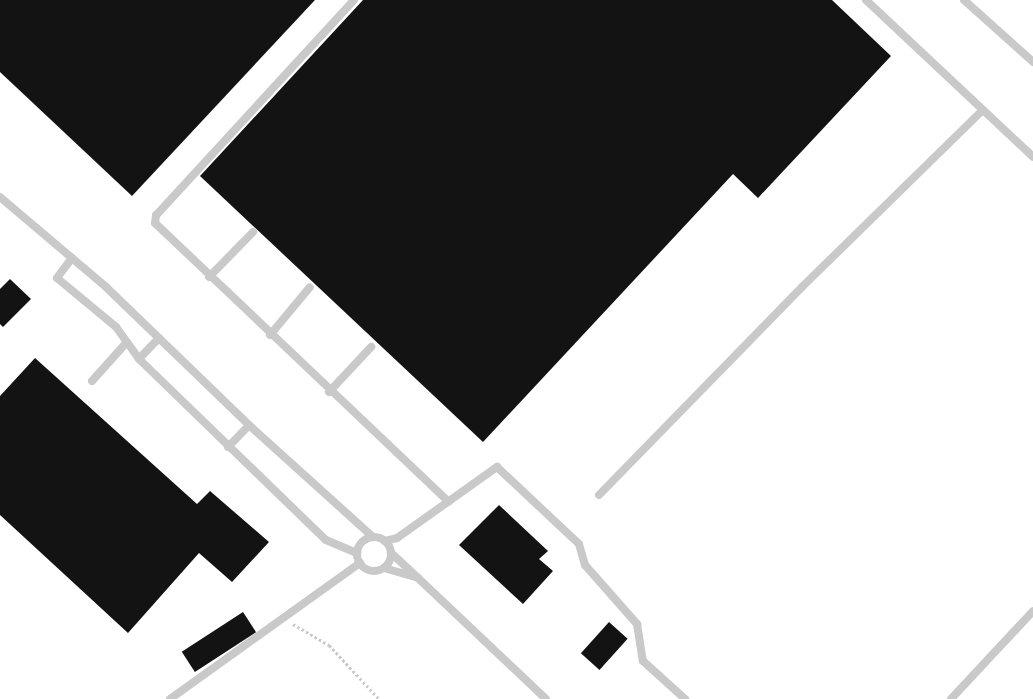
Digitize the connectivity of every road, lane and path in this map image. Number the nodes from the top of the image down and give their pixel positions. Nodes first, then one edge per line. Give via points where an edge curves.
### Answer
1 (354, 0) edge
2 (866, 0) edge
3 (964, 0) edge
4 (1033, 62) edge
5 (983, 110) junction
6 (1033, 157) edge
7 (0, 198) edge
8 (253, 232) dead end
9 (72, 258) junction
10 (209, 277) junction
11 (310, 288) dead end
12 (270, 335) junction
13 (160, 338) junction
14 (127, 342) junction
15 (371, 347) dead end
16 (139, 359) junction
17 (92, 381) dead end
18 (329, 392) junction
19 (250, 425) junction
20 (228, 447) junction
21 (599, 495) dead end
22 (449, 502) junction
23 (354, 519) junction
24 (373, 537) junction
25 (363, 541) junction
26 (384, 541) junction
27 (357, 553) junction
28 (391, 553) junction
29 (360, 563) junction
30 (384, 568) junction
31 (418, 578) junction
32 (1033, 611) edge
33 (284, 619) junction
34 (170, 699) edge
35 (379, 699) edge
36 (546, 699) edge
37 (685, 699) edge
38 (951, 699) edge

1 - 10 lane via 156,215 155,223 159,228
2 - 5 lane
3 - 4 lane
5 - 6 lane
5 - 21 lane via 802,287
7 - 9 lane
8 - 10 lane
9 - 13 lane
9 - 14 lane via 57,278 116,327
10 - 12 lane
11 - 12 lane
12 - 18 lane
13 - 16 lane
13 - 19 lane
14 - 16 lane
14 - 17 lane
15 - 18 lane
16 - 20 lane
18 - 22 lane
19 - 20 lane
19 - 23 lane
20 - 27 lane via 326,540
22 - 26 lane via 397,538
22 - 37 lane via 497,467 579,544 585,565 637,624 643,661
23 - 24 lane
23 - 25 lane
24 - 25 lane
24 - 26 lane
25 - 27 lane
26 - 28 lane
27 - 29 lane
28 - 30 lane
28 - 31 lane
29 - 30 lane via 370,571
29 - 33 lane
30 - 31 lane
31 - 36 lane
32 - 38 lane
33 - 34 lane
33 - 35 path via 328,646

